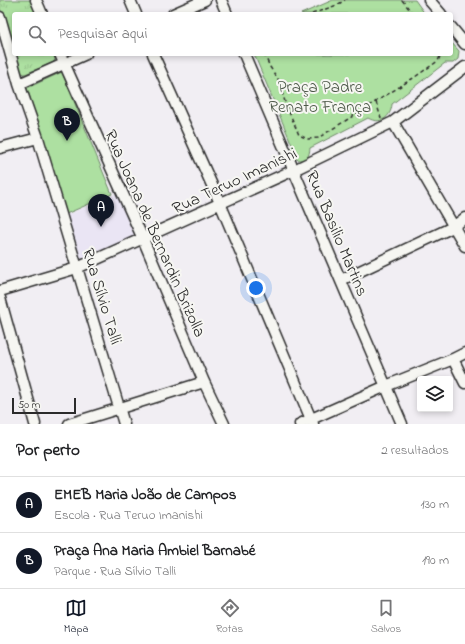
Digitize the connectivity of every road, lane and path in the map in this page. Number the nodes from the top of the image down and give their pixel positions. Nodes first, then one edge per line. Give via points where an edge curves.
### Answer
1 (36, 0) edge
2 (130, 0) edge
3 (205, 0) edge
4 (221, 0) edge
5 (345, 0) edge
6 (402, 0) edge
7 (429, 0) edge
8 (41, 12) edge
9 (135, 12) edge
10 (178, 12) edge
11 (226, 12) edge
12 (318, 12) edge
13 (411, 12) edge
14 (439, 12) edge
15 (0, 17) edge
16 (453, 29) edge
17 (465, 44) edge
18 (61, 56) edge
19 (82, 56) edge
20 (154, 56) edge
21 (245, 56) edge
22 (265, 56) edge
23 (440, 56) edge
24 (64, 64) junction
25 (465, 67) edge
26 (19, 84) junction
27 (376, 102) junction
28 (393, 122) junction
29 (38, 138) junction
30 (0, 148) edge
31 (294, 170) junction
32 (220, 203) junction
33 (465, 218) edge
34 (453, 227) junction
35 (143, 239) junction
36 (465, 246) edge
37 (78, 268) junction
38 (342, 280) junction
39 (0, 292) edge
40 (0, 298) edge
41 (465, 353) edge
42 (453, 359) junction
43 (204, 382) junction
44 (465, 383) edge
45 (386, 386) junction
46 (120, 408) junction
47 (312, 422) edge
48 (35, 424) edge
49 (69, 424) edge
50 (124, 424) edge
51 (224, 424) edge
52 (300, 424) edge
53 (402, 424) edge

1 - 8 street
2 - 9 street
3 - 10 street
4 - 11 street
5 - 12 path
6 - 13 path
7 - 14 street
15 - 26 street, Rua Sílvio Talli
16 - 17 street
18 - 24 street, Rua Joana de Bernardin Brizolla
19 - 24 street
20 - 32 street
21 - 31 street, Rua Basilio Martins
22 - 27 path via 278,79 299,135 308,140 318,138
23 - 27 path via 438,61
24 - 26 street
24 - 35 street, Rua Joana de Bernardin Brizolla
25 - 28 street, Rua Teruo Imanishi
26 - 29 street, Rua Sílvio Talli
27 - 28 path via 381,118
28 - 31 street, Rua Teruo Imanishi
28 - 34 street
29 - 30 street
29 - 37 street, Rua Sílvio Talli
31 - 32 street, Rua Teruo Imanishi
31 - 38 street, Rua Basilio Martins
32 - 35 street, Rua Teruo Imanishi
32 - 47 street
33 - 34 street
34 - 36 street
34 - 38 street
35 - 37 street, Rua Teruo Imanishi
35 - 43 street, Rua Joana de Bernardin Brizolla
37 - 39 street, Rua Teruo Imanishi
37 - 46 street, Rua Sílvio Talli
38 - 45 street, Rua Basilio Martins
40 - 48 street
41 - 42 street
42 - 44 street
42 - 45 street
43 - 46 street
43 - 51 street, Rua Joana de Bernardin Brizolla
45 - 47 street
45 - 53 street, Rua Basilio Martins
46 - 49 street
46 - 50 street, Rua Sílvio Talli
47 - 52 street

